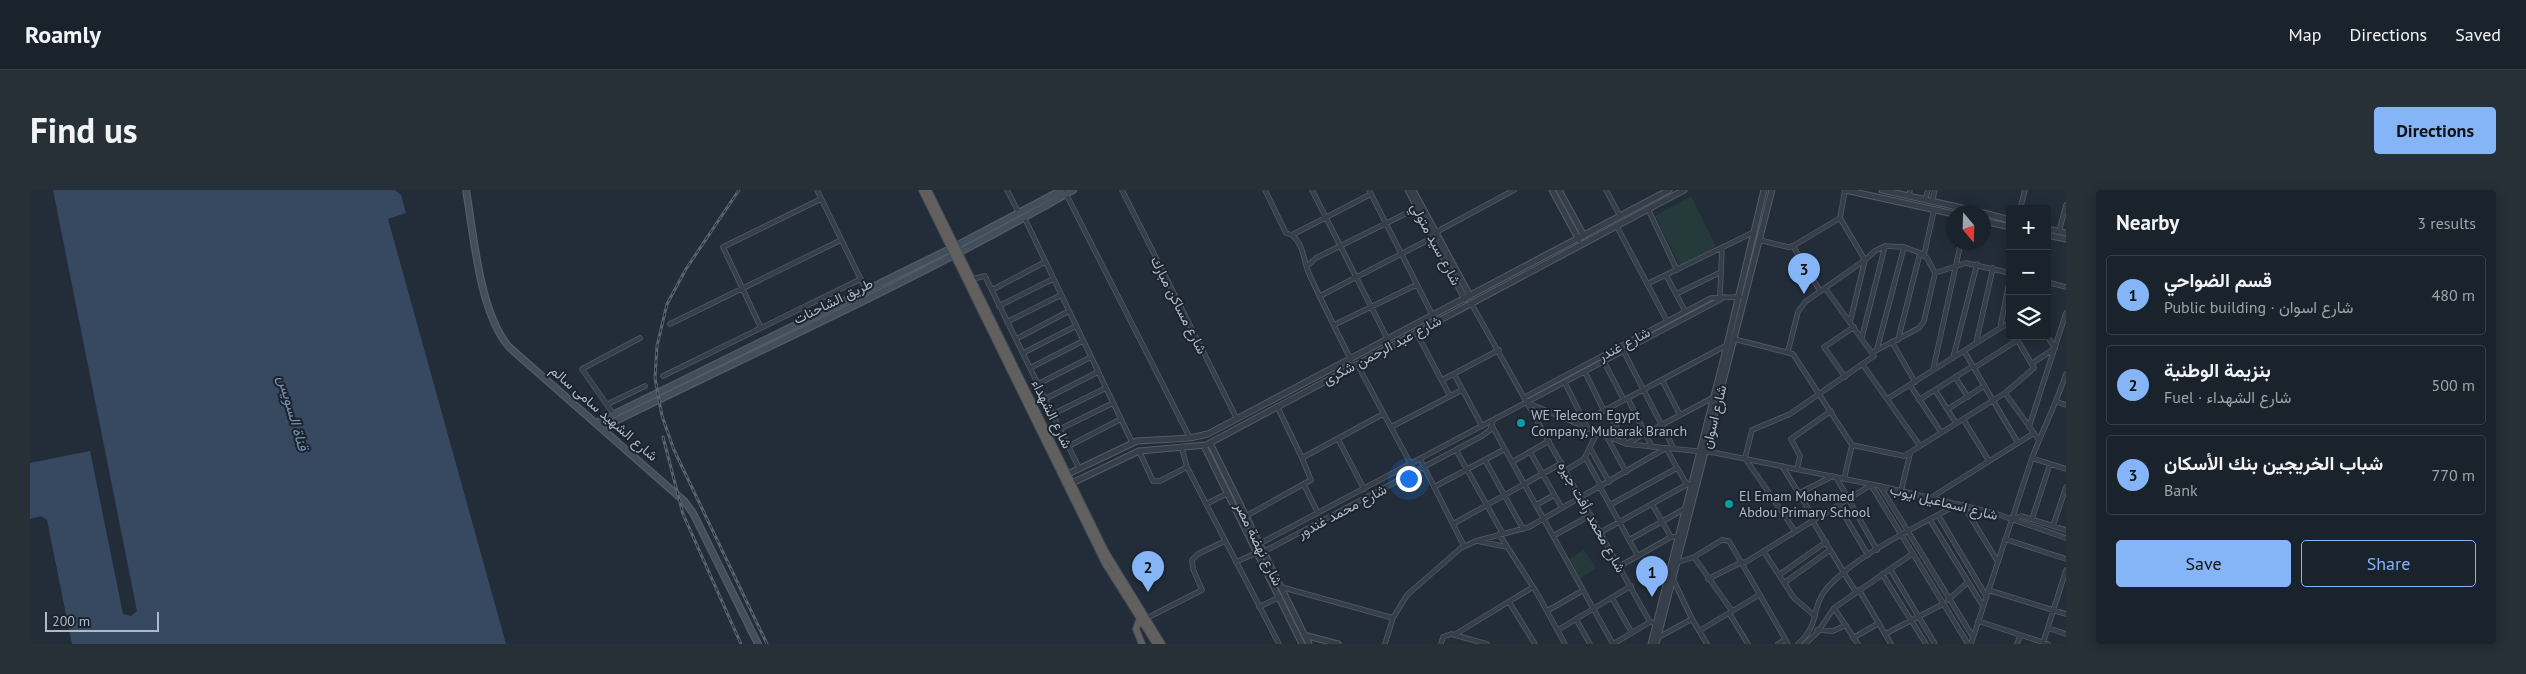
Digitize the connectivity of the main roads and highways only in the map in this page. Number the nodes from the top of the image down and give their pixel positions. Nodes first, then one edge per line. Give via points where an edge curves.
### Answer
1 (466, 190) edge
2 (922, 190) edge
3 (928, 190) edge
4 (1073, 190) edge
5 (1064, 191) edge
6 (1040, 206) junction
7 (1027, 209) junction
8 (1028, 217) junction
9 (955, 250) junction
10 (852, 298) junction
11 (856, 304) junction
12 (835, 306) junction
13 (838, 312) junction
14 (995, 333) junction
15 (754, 349) junction
16 (599, 425) junction
17 (1143, 618) junction
18 (758, 644) edge
19 (1142, 644) edge
20 (1156, 644) edge
21 (1162, 644) edge

1 - 16 main road, شارع الشهيد سامى سالم via 487,307 498,332 509,347
2 - 9 highway, شارع الشهداء
3 - 9 highway, شارع الشهداء
4 - 5 main road, طريق الشاحنات
5 - 6 main road, طريق الشاحنات
6 - 7 main road, طريق الشاحنات
6 - 8 main road, طريق الشاحنات
7 - 8 main road via 1030,211
7 - 9 main road, طريق الشاحنات
8 - 9 main road, طريق الشاحنات
9 - 10 main road, طريق الشاحنات
9 - 11 main road, طريق الشاحنات
9 - 14 highway, شارع الشهداء
9 - 14 highway, شارع الشهداء via 972,279
10 - 11 main road
10 - 12 main road, طريق الشاحنات
11 - 13 main road, طريق الشاحنات
12 - 13 main road
12 - 15 main road, طريق الشاحنات
13 - 15 main road, طريق الشاحنات
14 - 17 highway, شارع الشهداء via 1113,566
14 - 17 highway, شارع الشهداء via 1105,563
15 - 16 main road, طريق الشاحنات
15 - 16 main road, طريق الشاحنات via 614,414
16 - 18 main road, شارع الشهيد سامى سالم via 689,506
17 - 19 highway via 1136,629
17 - 20 highway, شارع الشهداء
17 - 21 highway, شارع الشهداء

